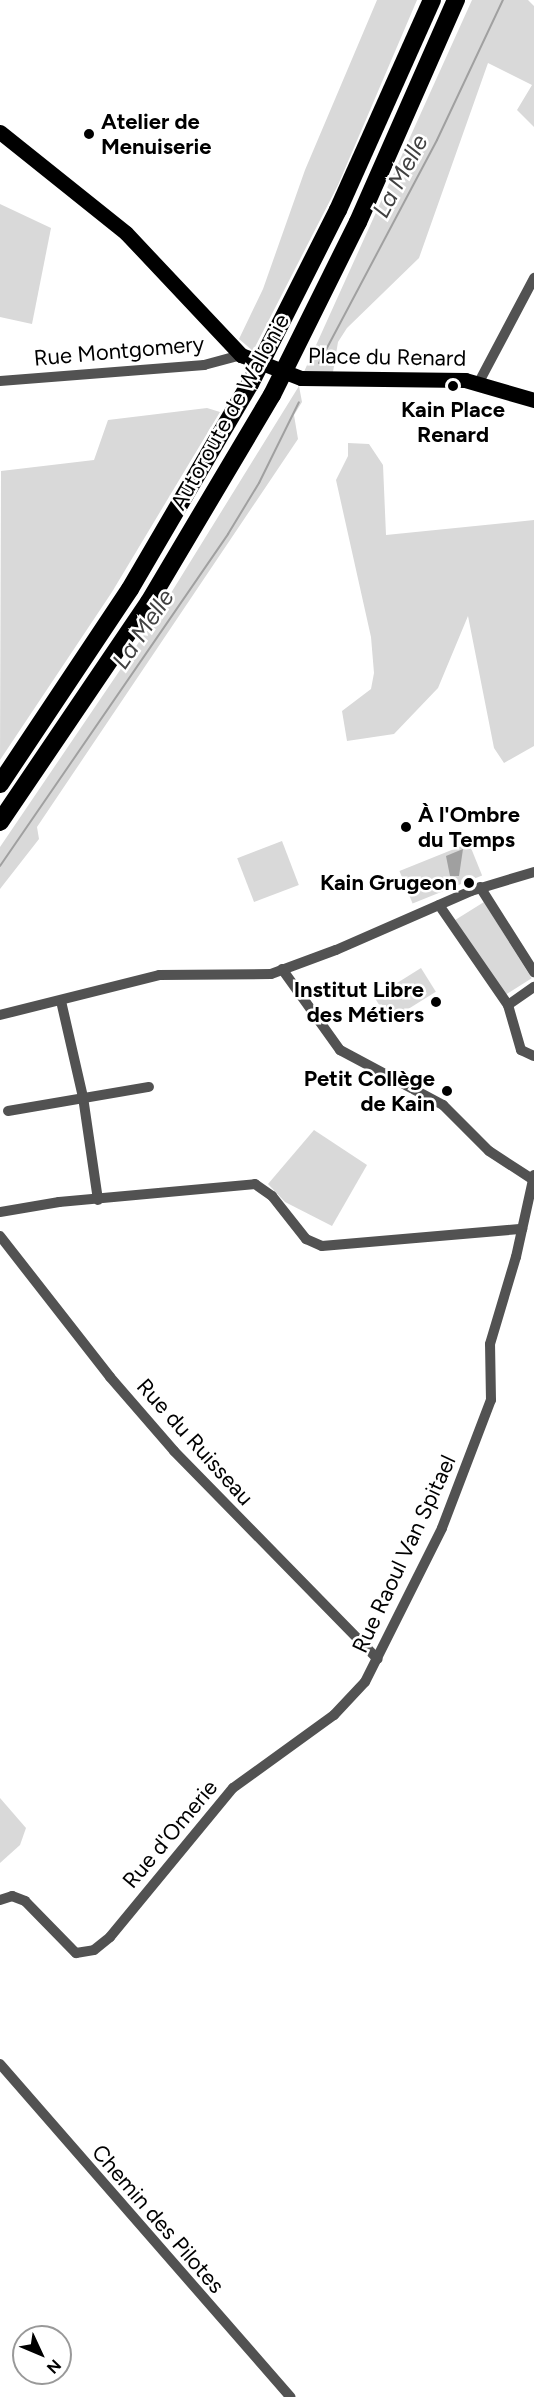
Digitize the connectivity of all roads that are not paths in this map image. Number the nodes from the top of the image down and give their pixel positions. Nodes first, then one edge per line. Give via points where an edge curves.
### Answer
1 (432, 0) edge
2 (456, 0) edge
3 (0, 132) edge
4 (534, 278) edge
5 (241, 355) junction
6 (0, 381) edge
7 (479, 382) junction
8 (534, 400) edge
9 (0, 784) edge
10 (0, 822) edge
11 (534, 872) edge
12 (480, 888) junction
13 (439, 905) junction
14 (282, 969) junction
15 (534, 972) edge
16 (534, 987) edge
17 (61, 1001) junction
18 (509, 1007) junction
19 (0, 1015) edge
20 (534, 1056) edge
21 (149, 1087) dead end
22 (83, 1097) junction
23 (8, 1111) dead end
24 (533, 1177) edge
25 (98, 1200) junction
26 (0, 1212) edge
27 (522, 1229) junction
28 (0, 1236) edge
29 (378, 1659) junction
30 (372, 1671) joint
31 (0, 1900) edge
32 (0, 2064) edge
33 (291, 2397) edge

1 - 9 highway, Autoroute de Wallonie via 343,199 250,384 130,589
2 - 10 highway, Autoroute de Wallonie via 358,222 272,395 149,602
3 - 5 main road via 126,233
4 - 7 street
5 - 6 street, Rue Montgomery via 204,365
5 - 7 main road, Place du Renard via 301,378 330,381 404,377
7 - 8 main road, Place du Renard
11 - 12 street
12 - 13 street
12 - 15 street
13 - 14 street
13 - 18 street
14 - 17 street via 253,975 159,975
14 - 24 street via 339,1050 443,1105 489,1151
16 - 18 street
17 - 19 street
17 - 22 street
18 - 20 street via 518,1045
21 - 22 street
22 - 23 street
22 - 25 street
24 - 27 street, Rue Raoul Van Spitael
25 - 26 street
25 - 27 street via 255,1184 272,1196 306,1239 322,1246
27 - 29 street, Rue Raoul Van Spitael via 490,1344 490,1400 442,1528
28 - 29 street, Rue du Ruisseau via 110,1377 174,1451
29 - 30 street, Rue Raoul Van Spitael
30 - 31 street, Rue d'Omerie via 334,1715 233,1788 110,1937 94,1950 76,1953 25,1901 12,1896
32 - 33 street, Chemin des Pilotes

